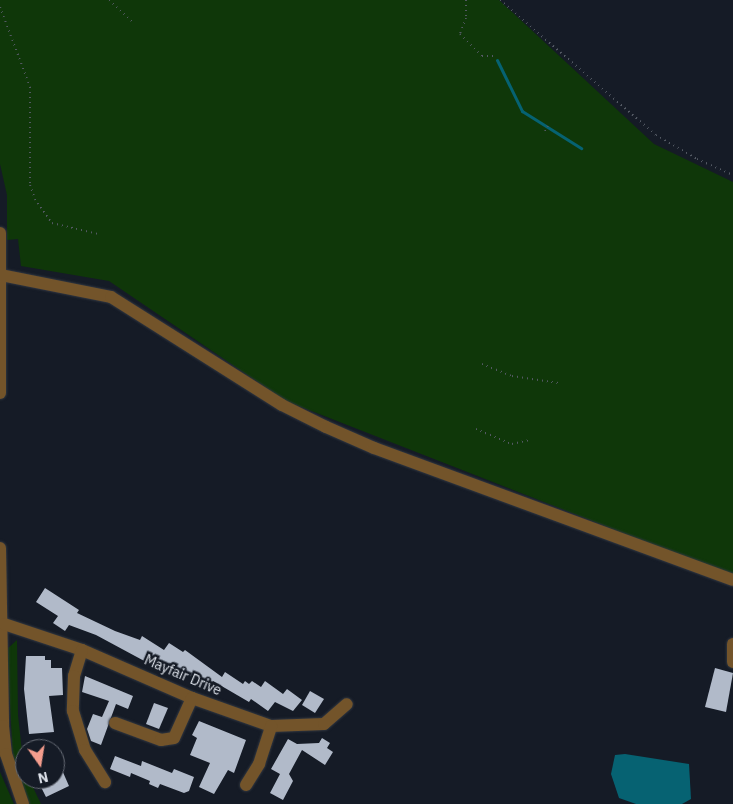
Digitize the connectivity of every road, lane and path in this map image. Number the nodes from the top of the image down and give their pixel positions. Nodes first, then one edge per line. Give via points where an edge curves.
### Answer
1 (109, 0) edge
2 (466, 0) edge
3 (500, 0) edge
4 (0, 7) edge
5 (133, 22) dead end
6 (494, 56) dead end
7 (548, 125) dead end
8 (545, 131) dead end
9 (733, 174) edge
10 (0, 233) edge
11 (98, 234) dead end
12 (2, 275) junction
13 (482, 364) dead end
14 (558, 383) dead end
15 (0, 393) edge
16 (476, 429) dead end
17 (529, 440) dead end
18 (0, 548) edge
19 (733, 580) edge
20 (4, 624) junction
21 (733, 644) edge
22 (82, 650) junction
23 (733, 662) edge
24 (192, 698) junction
25 (347, 704) dead end
26 (115, 723) dead end
27 (271, 726) junction
28 (105, 782) dead end
29 (246, 785) dead end
30 (23, 804) edge

1 - 5 path
2 - 6 path via 466,18 460,34 482,56
3 - 9 path via 656,135 697,159
4 - 11 path via 30,87 32,192 43,214 52,223
7 - 8 path
10 - 12 street
12 - 15 street
12 - 19 street via 111,297 282,405 374,448
13 - 14 path via 512,376
16 - 17 path via 512,444
18 - 20 street
20 - 22 street, Mayfair Drive
20 - 30 street via 3,726 6,754
21 - 23 street
22 - 24 street, Mayfair Drive
22 - 28 street via 74,676 73,711 85,750
24 - 26 street via 174,738 161,740
24 - 27 street, Mayfair Drive
25 - 27 street, Mayfair Drive via 324,724
27 - 29 street via 259,764

